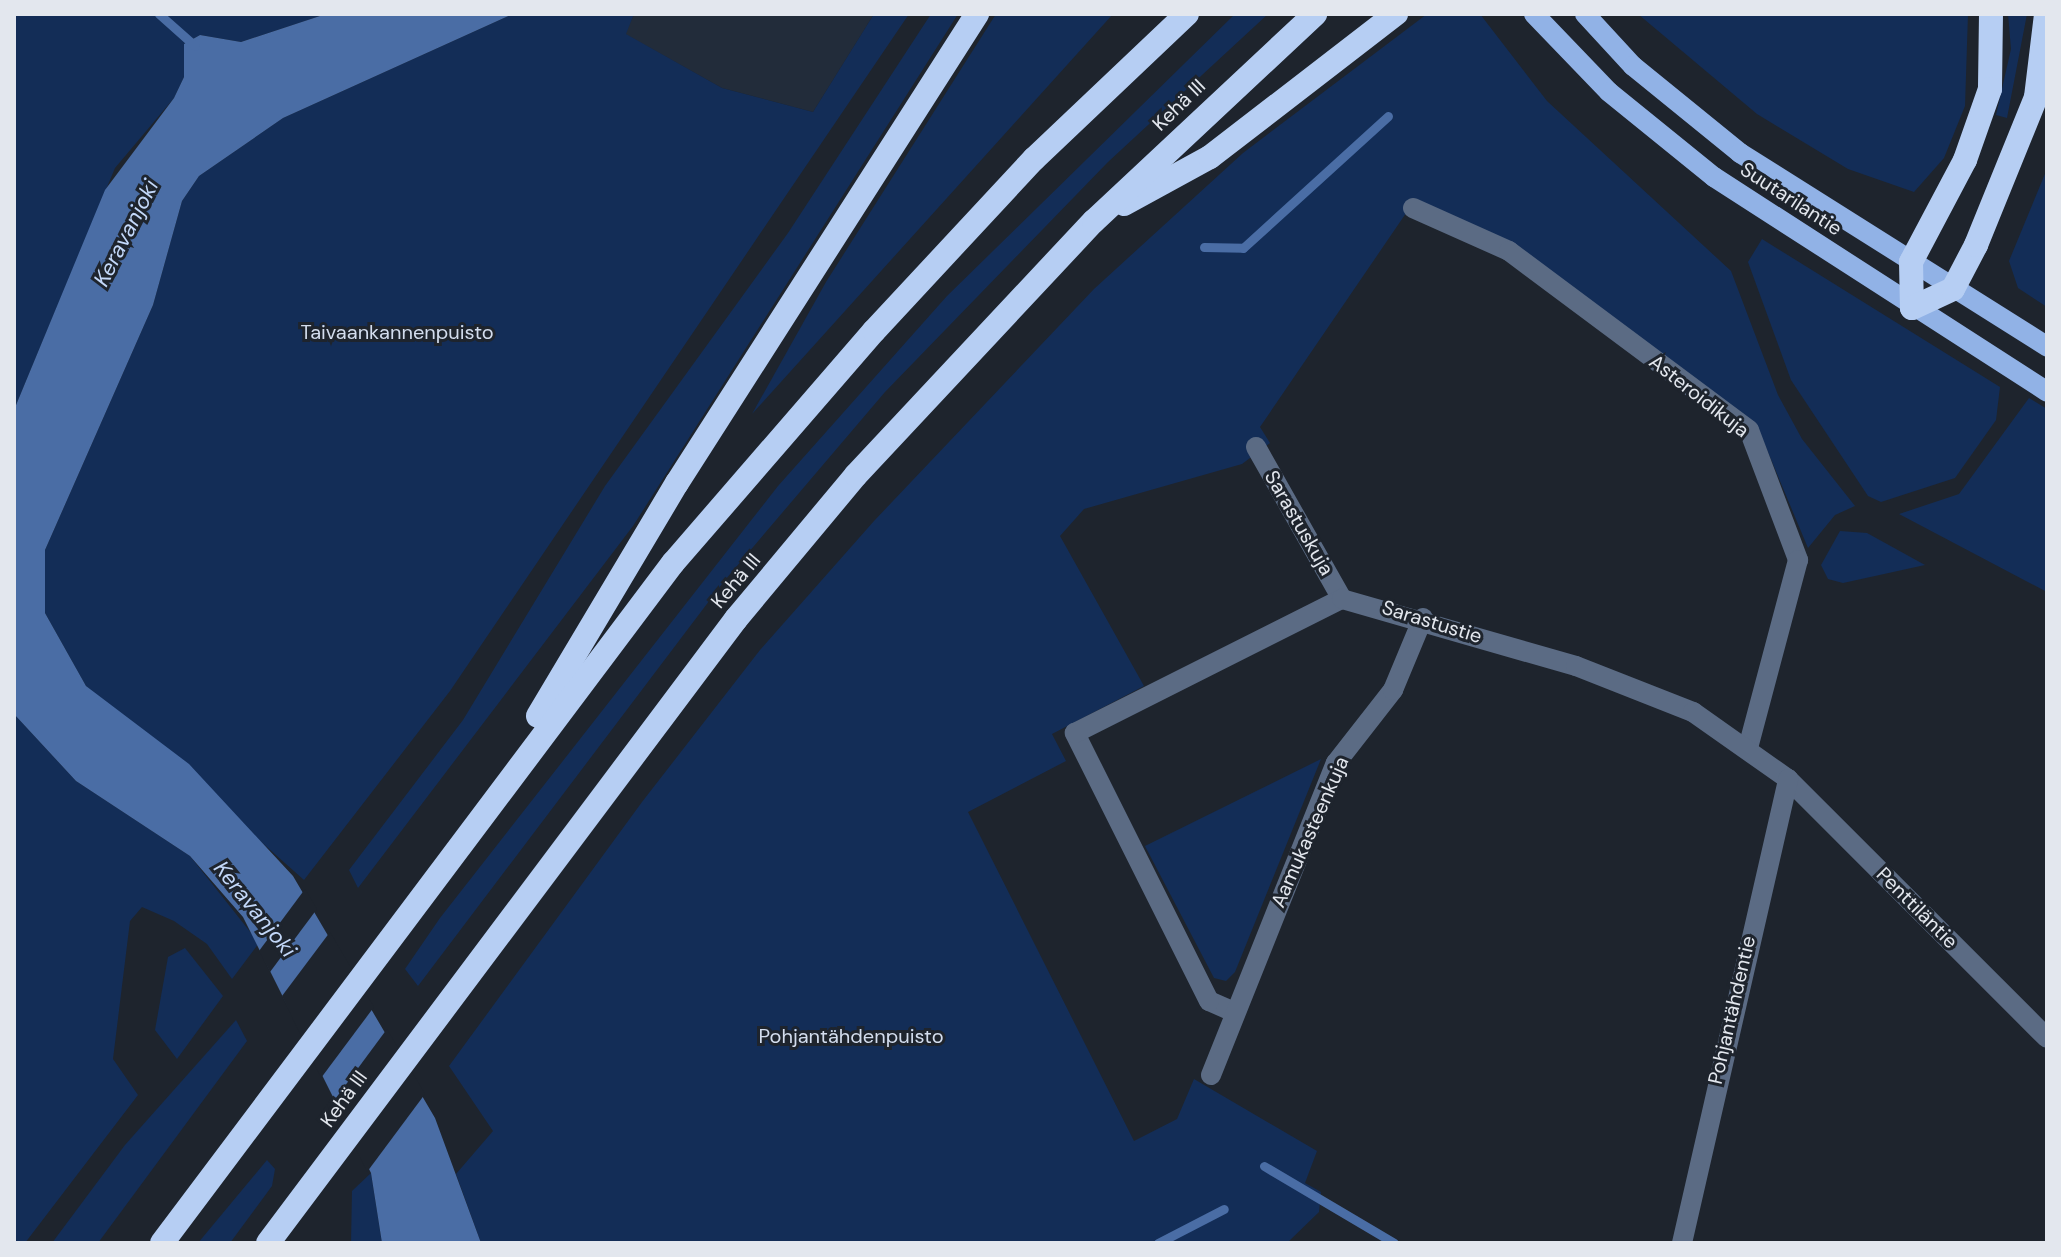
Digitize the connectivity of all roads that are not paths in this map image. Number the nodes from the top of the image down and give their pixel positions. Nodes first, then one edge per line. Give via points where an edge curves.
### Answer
1 (977, 14) edge
2 (1187, 14) edge
3 (1315, 14) edge
4 (1396, 14) edge
5 (1585, 14) edge
6 (1991, 14) edge
7 (2046, 14) edge
8 (1536, 16) edge
9 (1413, 208) dead end
10 (1094, 221) junction
11 (1911, 262) junction
12 (1953, 289) junction
13 (1912, 308) junction
14 (2047, 346) edge
15 (2047, 392) edge
16 (1256, 447) dead end
17 (1342, 599) junction
18 (1423, 618) junction
19 (1748, 748) junction
20 (1788, 779) junction
21 (484, 808) junction
22 (1234, 1012) junction
23 (2047, 1038) edge
24 (1211, 1075) dead end
25 (162, 1243) edge
26 (268, 1243) edge
27 (1682, 1243) edge

1 - 21 highway via 677,483
2 - 21 highway via 1034,159 874,331 673,563
3 - 10 highway, Kehä III
4 - 10 highway via 1210,157
5 - 11 main road, Suutarilantie via 1633,66 1740,153
6 - 11 highway via 1990,89 1965,160
7 - 12 highway via 2027,122
8 - 13 main road, Suutarilantie via 1609,92 1714,177
9 - 19 street, Asteroidikuja via 1509,251 1749,430 1798,560
10 - 26 highway, Kehä III via 866,464 736,619
11 - 12 main road, Suutarilantie
11 - 13 highway
12 - 13 highway
12 - 14 main road, Suutarilantie
13 - 15 main road, Suutarilantie
16 - 17 street, Sarastuskuja
17 - 18 street, Sarastustie
17 - 22 street via 1075,733 1209,1001
18 - 19 street, Sarastustie via 1693,712
18 - 22 street, Aamukasteenkuja via 1393,690 1336,763
19 - 20 street, Sarastustie
20 - 23 street, Penttiläntie
20 - 27 street, Pohjantähdentie
21 - 25 highway
22 - 24 street, Aamukasteenkuja

